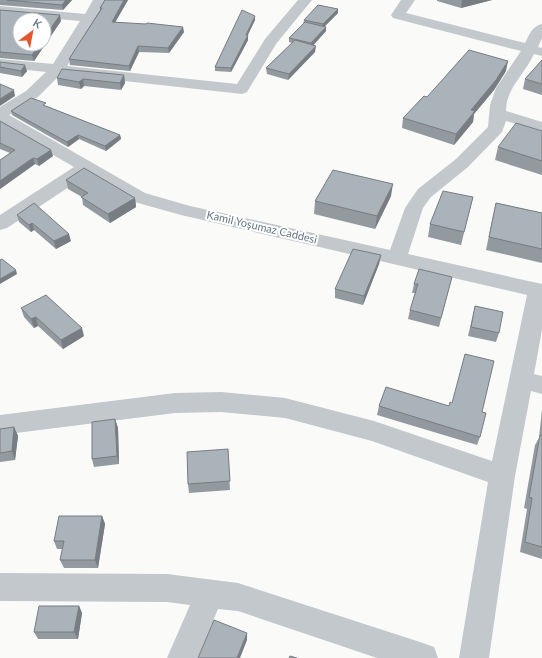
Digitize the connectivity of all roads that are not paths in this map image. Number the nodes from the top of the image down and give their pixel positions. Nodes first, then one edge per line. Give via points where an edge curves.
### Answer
1 (100, 0) edge
2 (305, 0) edge
3 (408, 0) edge
4 (0, 10) edge
5 (89, 18) junction
6 (542, 28) edge
7 (536, 51) edge
8 (0, 63) edge
9 (58, 69) junction
10 (0, 114) edge
11 (498, 114) junction
12 (0, 118) edge
13 (542, 128) edge
14 (87, 167) junction
15 (0, 224) edge
16 (397, 258) junction
17 (540, 290) edge
18 (531, 382) edge
19 (0, 425) edge
20 (502, 476) junction
21 (0, 587) edge
22 (210, 594) junction
23 (182, 658) edge
24 (423, 658) edge
25 (474, 658) edge

1 - 5 street
2 - 9 street via 270,42 242,89
3 - 7 street via 398,15
4 - 5 street
5 - 9 street
6 - 7 street via 538,32
7 - 11 street via 525,58 504,88 498,105
8 - 9 street
9 - 10 street via 32,94
11 - 13 street
11 - 16 street via 496,128 462,163 424,193 414,208
12 - 14 street, Kamil Yoşumaz Caddesi
14 - 15 street
14 - 16 street, Kamil Yoşumaz Caddesi via 138,197 188,211
16 - 17 street, Kamil Yoşumaz Caddesi
17 - 18 street
18 - 20 street
19 - 20 street via 174,403 228,403 285,408 374,431
20 - 25 street
21 - 22 street via 167,588
22 - 23 street
22 - 24 street via 238,597

